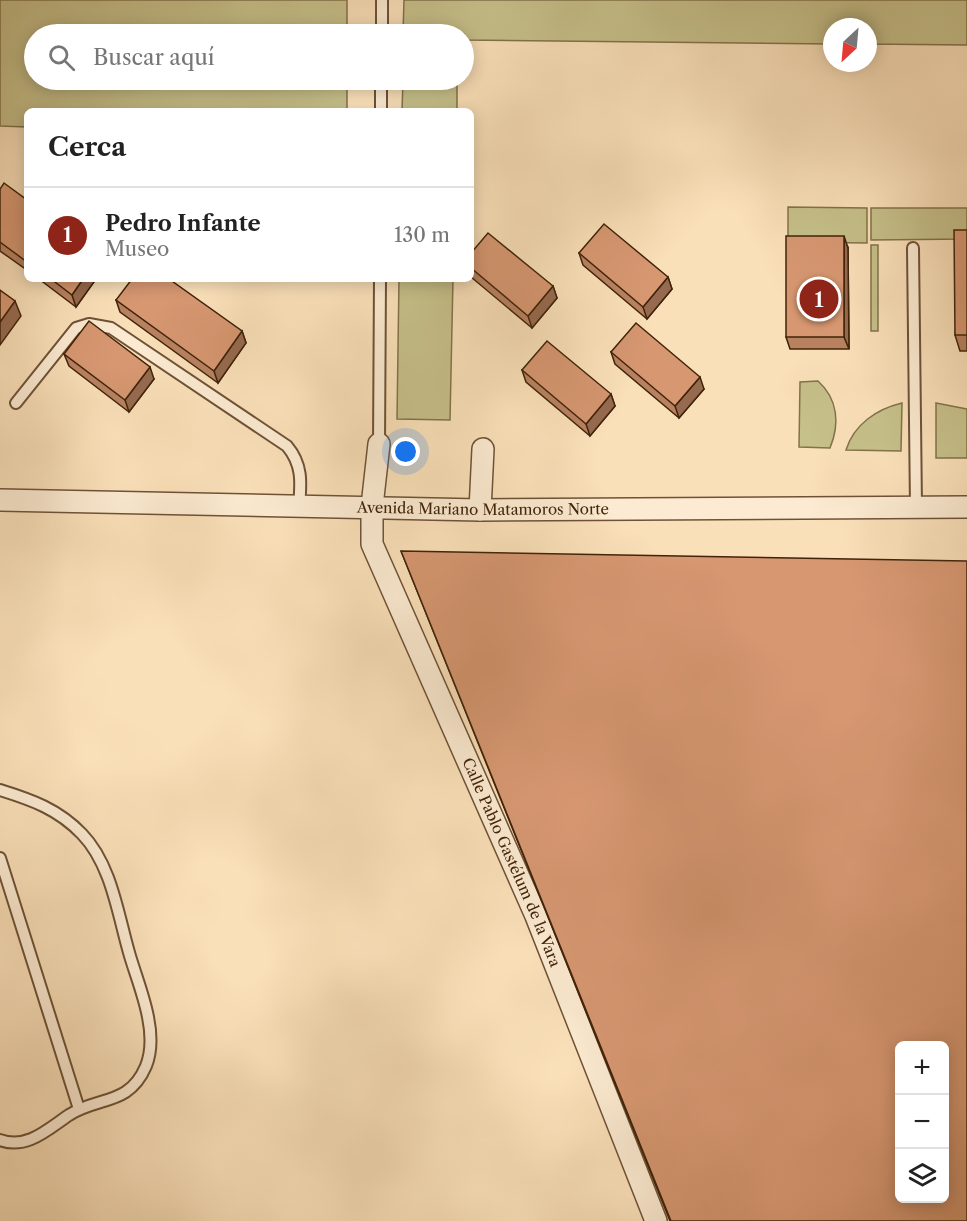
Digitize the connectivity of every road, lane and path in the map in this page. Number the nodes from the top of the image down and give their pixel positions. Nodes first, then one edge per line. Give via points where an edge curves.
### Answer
1 (382, 0) edge
2 (382, 24) edge
3 (381, 90) edge
4 (381, 108) edge
5 (914, 248) dead end
6 (380, 282) edge
7 (16, 403) dead end
8 (379, 444) joint
9 (483, 449) dead end
10 (0, 500) edge
11 (372, 506) junction
12 (916, 506) junction
13 (299, 507) junction
14 (967, 507) edge
15 (480, 510) junction
16 (0, 790) edge
17 (0, 858) edge
18 (79, 1109) junction
19 (0, 1140) edge
20 (656, 1221) edge

1 - 2 lane
3 - 4 lane
5 - 12 lane
6 - 8 lane
7 - 13 lane via 76,327 89,324 111,328 287,446 297,458 301,475
8 - 11 street, Calle Pablo Gastélum de la Vara
9 - 15 street
10 - 13 street, Avenida Mariano Matamoros Norte
11 - 13 street, Avenida Mariano Matamoros Norte
11 - 15 street, Avenida Mariano Matamoros Norte
11 - 20 street, Calle Pablo Gastélum de la Vara via 372,544 536,916
12 - 14 street, Avenida Mariano Matamoros Norte
12 - 15 street, Avenida Mariano Matamoros Norte
16 - 18 lane via 42,802 64,818 103,865 148,1017 151,1046 146,1066 134,1084 115,1099
17 - 18 lane
18 - 19 lane via 34,1138 18,1142

